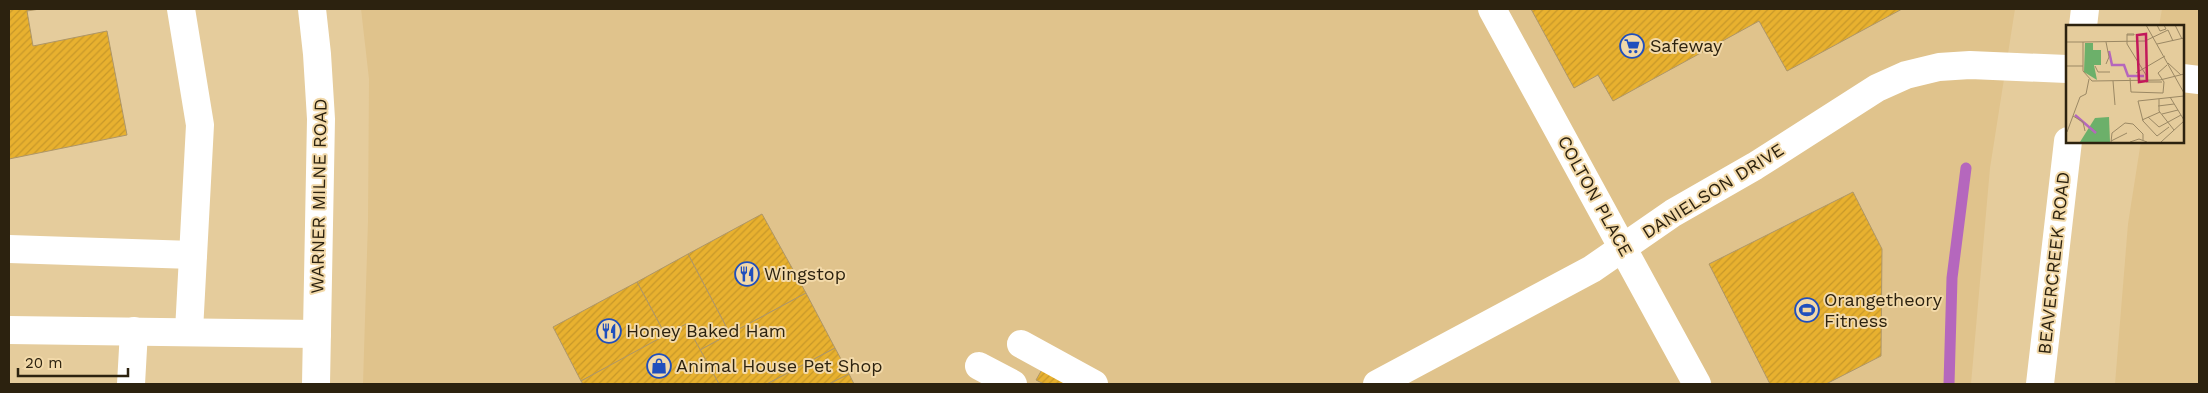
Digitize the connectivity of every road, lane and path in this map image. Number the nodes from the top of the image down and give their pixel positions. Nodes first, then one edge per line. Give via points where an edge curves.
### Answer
1 (180, 9) edge
2 (312, 9) edge
3 (1492, 9) edge
4 (2085, 9) edge
5 (2082, 25) edge
6 (2066, 70) edge
7 (2183, 78) edge
8 (2199, 80) edge
9 (2068, 142) edge
10 (1622, 247) junction
11 (9, 250) edge
12 (193, 255) junction
13 (9, 330) edge
14 (134, 331) junction
15 (189, 332) junction
16 (317, 334) junction
17 (1021, 344) dead end
18 (980, 366) dead end
19 (131, 384) edge
20 (316, 384) edge
21 (1013, 384) edge
22 (1094, 384) edge
23 (1377, 384) edge
24 (1697, 384) edge
25 (2040, 384) edge

1 - 12 street via 200,124
2 - 16 street, WARNER MILNE ROAD via 320,119
3 - 10 street, COLTON PLACE
4 - 5 street
6 - 10 street, DANIELSON DRIVE via 1970,65 1938,67 1906,75 1877,88
7 - 8 street
9 - 25 street, BEAVERCREEK ROAD
10 - 23 street, DANIELSON DRIVE via 1592,269
10 - 24 street, COLTON PLACE
11 - 12 street
12 - 15 street
13 - 14 street
14 - 15 street
14 - 19 street
15 - 16 street
16 - 20 street, WARNER MILNE ROAD
17 - 22 street
18 - 21 street

